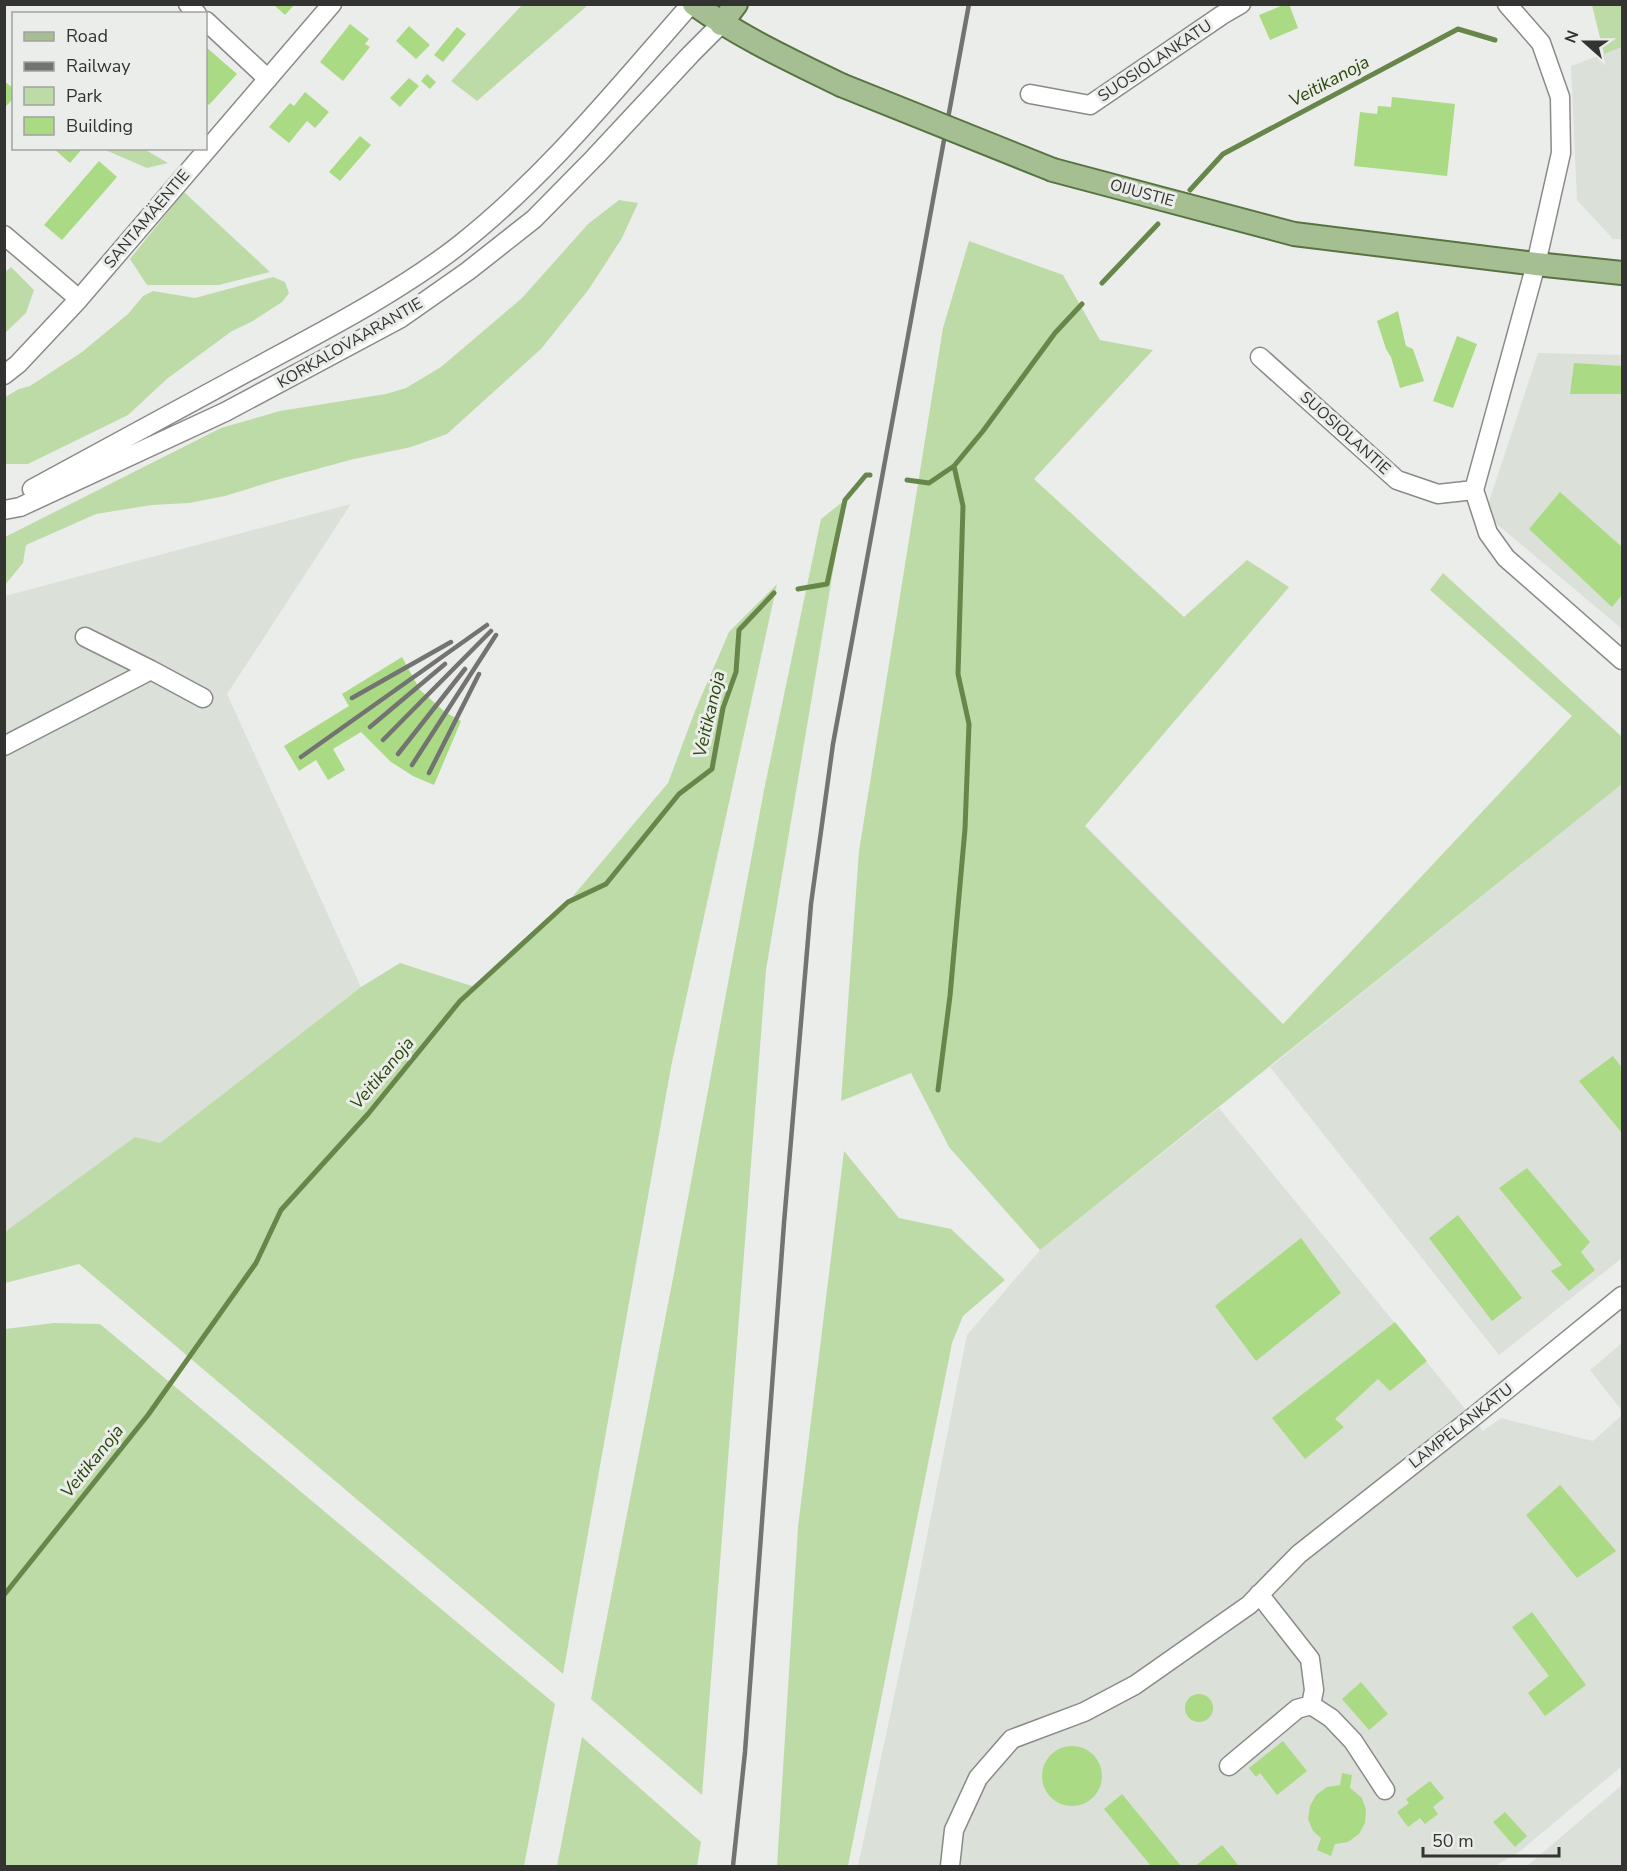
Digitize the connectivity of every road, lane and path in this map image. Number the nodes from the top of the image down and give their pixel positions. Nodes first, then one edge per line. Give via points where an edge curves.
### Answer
1 (332, 4) edge
2 (693, 4) edge
3 (736, 4) edge
4 (1241, 4) edge
5 (1507, 4) edge
6 (207, 22) edge
7 (721, 24) junction
8 (268, 79) junction
9 (1030, 94) dead end
10 (4, 235) edge
11 (1536, 264) junction
12 (1623, 273) edge
13 (79, 299) junction
14 (1260, 357) dead end
15 (4, 375) edge
16 (1474, 490) junction
17 (4, 504) edge
18 (4, 510) edge
19 (85, 637) dead end
20 (1623, 660) edge
21 (151, 670) junction
22 (203, 698) dead end
23 (4, 746) edge
24 (1623, 1296) edge
25 (1259, 1594) junction
26 (1311, 1705) junction
27 (1229, 1766) dead end
28 (1385, 1790) dead end
29 (950, 1866) edge

1 - 8 street, SANTAMÄENTIE
2 - 7 main road, OIJUSTIE
2 - 17 street, KORKALOVAARANTIE via 523,190 457,246 315,336
3 - 7 main road
4 - 9 street, SUOSIOLANKATU via 1090,105
5 - 11 street via 1541,44 1560,97 1561,153
6 - 8 street
7 - 11 main road, OIJUSTIE, bridge via 841,85 1053,170 1294,234
7 - 18 street, KORKALOVAARANTIE via 534,219 401,318 225,412 20,507
8 - 13 street, SANTAMÄENTIE
10 - 13 street
11 - 12 main road, OIJUSTIE
11 - 16 street
13 - 15 street, SANTAMÄENTIE
14 - 16 street, SUOSIOLANTIE via 1397,480 1438,494
16 - 20 street via 1488,533 1506,558
19 - 21 street
21 - 22 street
21 - 23 street
24 - 25 street, LAMPELANKATU via 1299,1554
25 - 26 street via 1310,1659 1314,1690
25 - 29 street, LAMPELANKATU via 1135,1685 1084,1712 1012,1739 978,1778 954,1830
26 - 27 street via 1297,1709
26 - 28 street via 1331,1718 1353,1741

